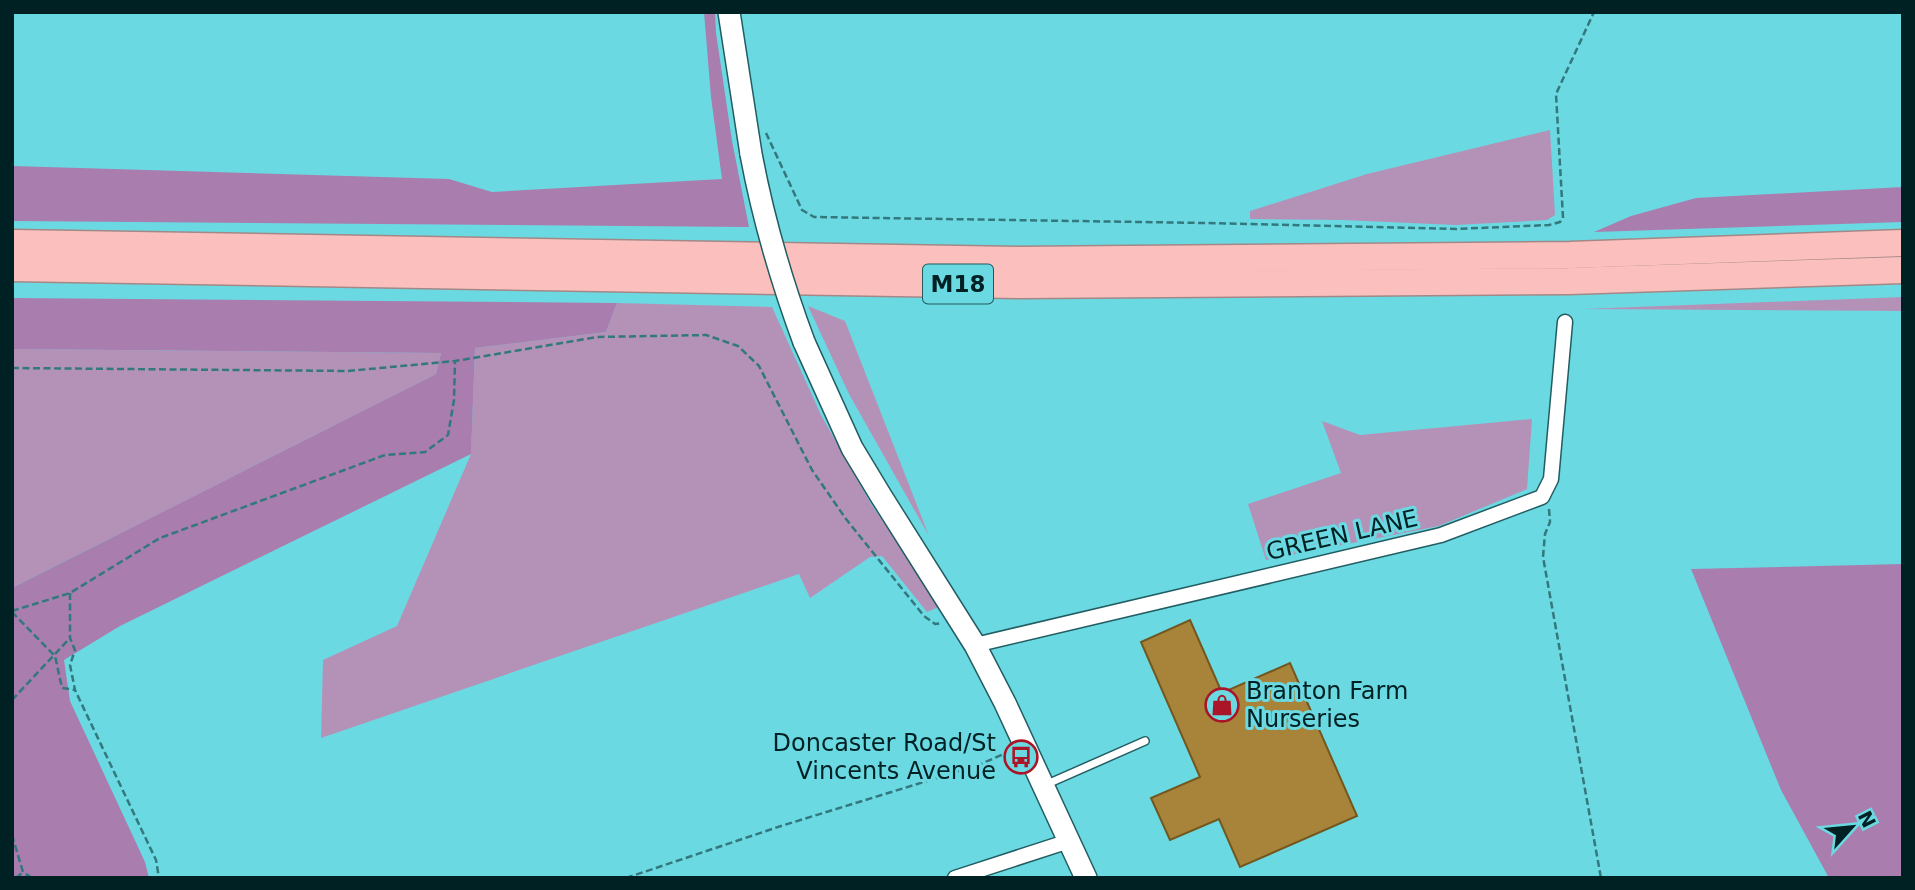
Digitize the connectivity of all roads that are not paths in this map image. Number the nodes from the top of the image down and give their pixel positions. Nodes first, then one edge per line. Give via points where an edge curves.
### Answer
1 (729, 12) edge
2 (12, 243) edge
3 (1903, 243) edge
4 (12, 268) edge
5 (1903, 270) edge
6 (1565, 322) dead end
7 (975, 645) junction
8 (1145, 741) dead end
9 (1044, 786) junction
10 (1069, 841) junction
11 (956, 878) edge
12 (1086, 878) edge

1 - 7 main road, bridge via 758,194 804,342 852,447
2 - 3 highway, M18 via 1018,260 1570,255
4 - 5 highway, M18 via 1019,285 1569,281
6 - 7 street, GREEN LANE via 1551,478 1542,497 1441,535
7 - 9 main road
8 - 9 lane
9 - 10 main road
10 - 11 street
10 - 12 main road

